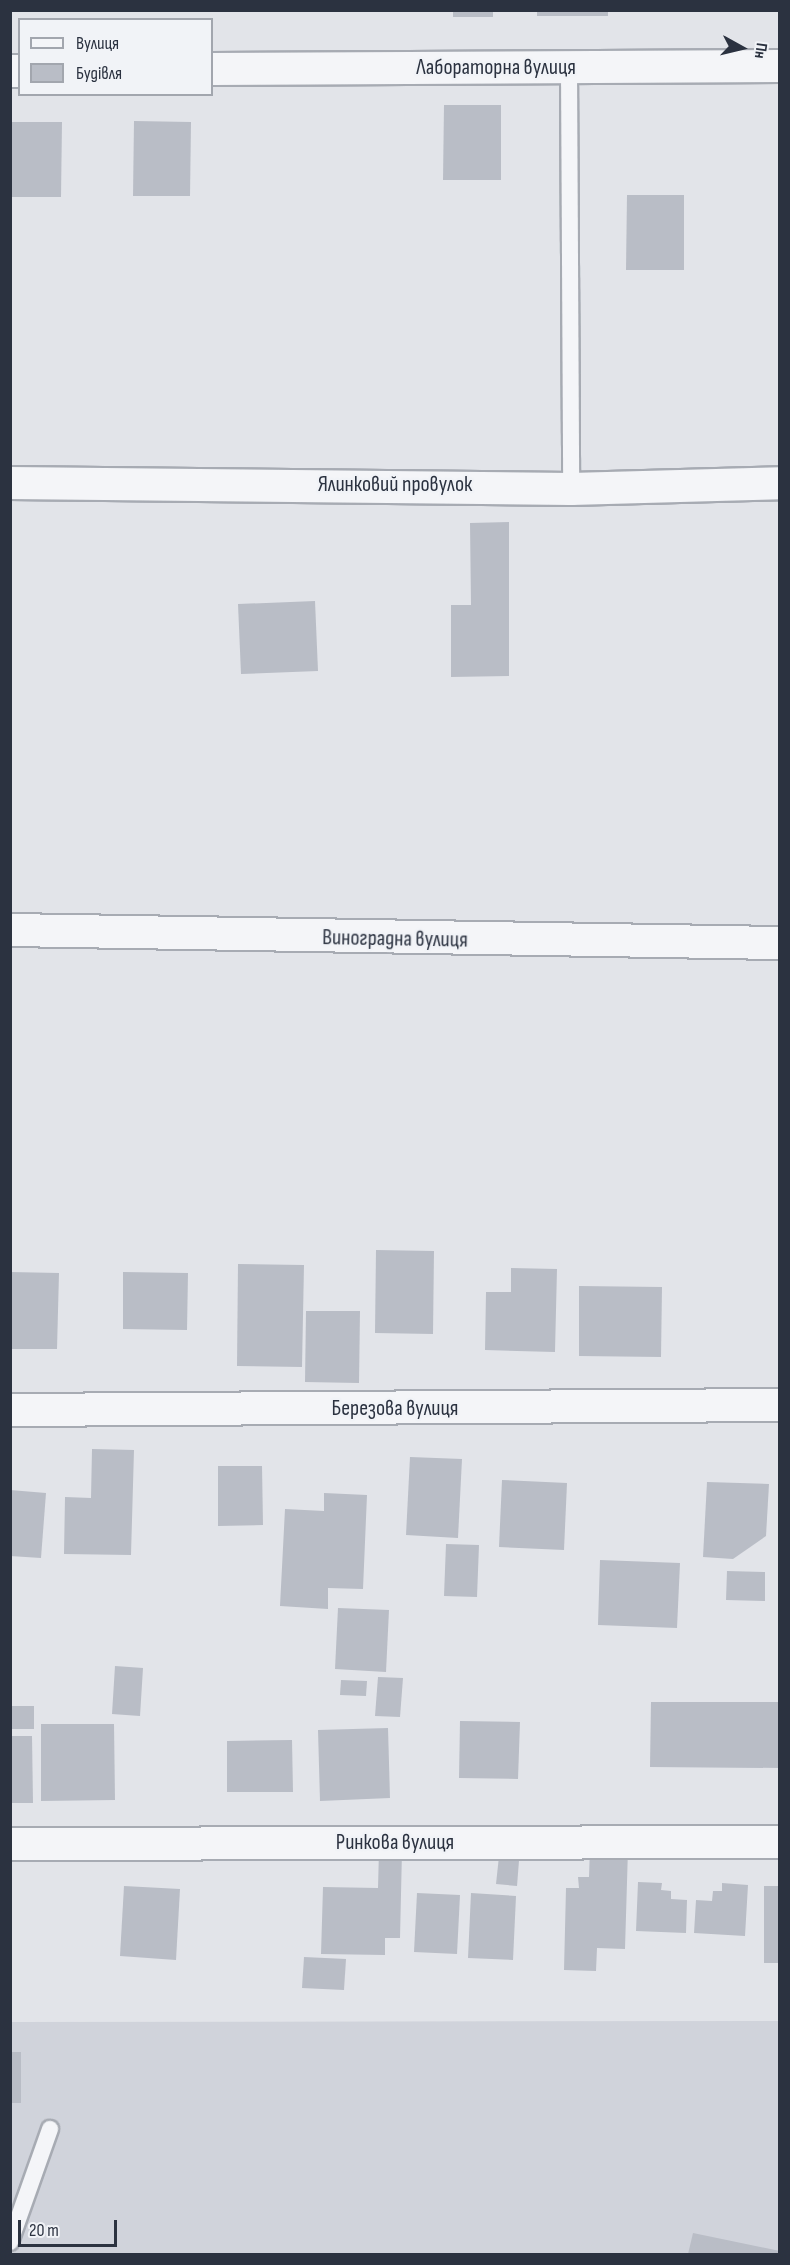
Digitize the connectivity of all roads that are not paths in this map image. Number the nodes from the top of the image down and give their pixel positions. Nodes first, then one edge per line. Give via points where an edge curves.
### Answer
1 (780, 66) edge
2 (569, 68) junction
3 (213, 69) edge
4 (10, 483) edge
5 (780, 483) edge
6 (571, 489) junction
7 (10, 930) edge
8 (780, 943) edge
9 (780, 1406) edge
10 (10, 1410) edge
11 (780, 1842) edge
12 (10, 1844) edge
13 (50, 2129) dead end
14 (10, 2242) edge

1 - 2 street, Лабораторна вулиця
2 - 3 street, Лабораторна вулиця
2 - 6 lane
4 - 6 street, Ялинковий провулок
5 - 6 street, Ялинковий провулок
7 - 8 street, Виноградна вулиця
9 - 10 street, Березова вулиця
11 - 12 street, Ринкова вулиця
13 - 14 lane

